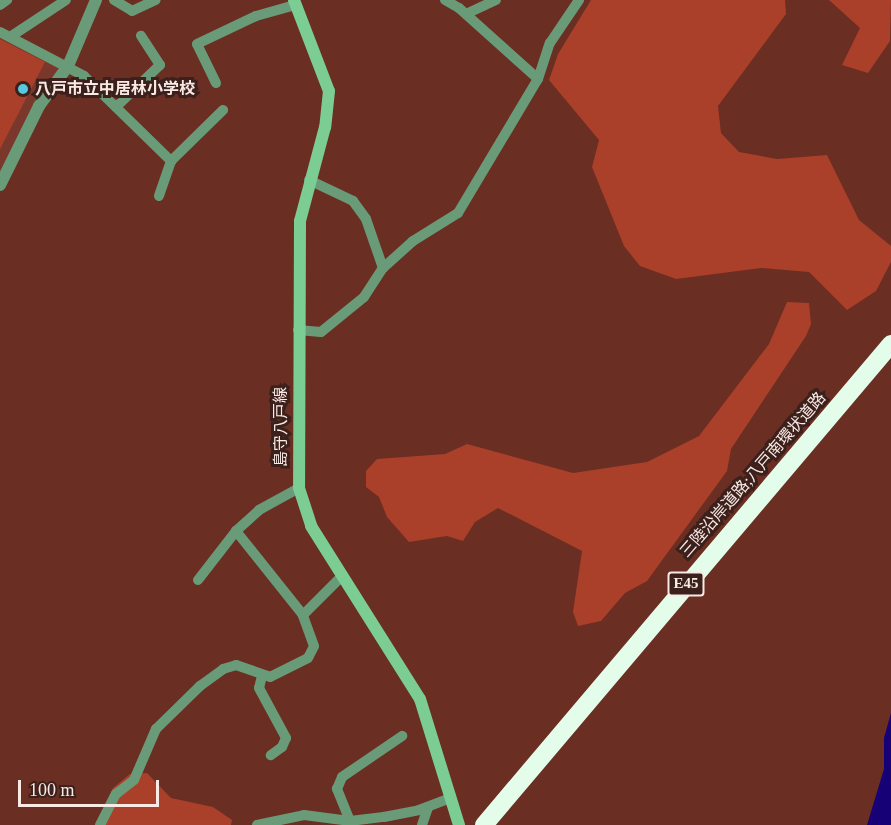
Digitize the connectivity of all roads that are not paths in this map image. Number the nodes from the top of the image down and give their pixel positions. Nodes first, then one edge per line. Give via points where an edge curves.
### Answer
1 (7, 0) edge
2 (66, 0) edge
3 (96, 0) edge
4 (114, 0) edge
5 (156, 0) edge
6 (445, 0) edge
7 (496, 0) edge
8 (579, 0) edge
9 (294, 3) edge
10 (0, 4) edge
11 (465, 14) junction
12 (5, 34) edge
13 (141, 36) dead end
14 (68, 66) junction
15 (538, 80) junction
16 (216, 83) dead end
17 (116, 107) junction
18 (222, 110) dead end
19 (171, 161) junction
20 (309, 180) junction
21 (0, 185) edge
22 (159, 196) dead end
23 (383, 268) junction
24 (298, 330) junction
25 (891, 344) edge
26 (298, 488) junction
27 (236, 531) junction
28 (342, 576) junction
29 (198, 580) dead end
30 (303, 615) junction
31 (262, 676) junction
32 (402, 736) dead end
33 (271, 755) dead end
34 (451, 798) junction
35 (428, 808) junction
36 (350, 821) junction
37 (100, 825) edge
38 (257, 825) edge
39 (422, 825) edge
40 (459, 825) edge
41 (484, 825) edge

1 - 10 street
2 - 12 street
3 - 14 street
4 - 5 street via 132,12
6 - 11 street
7 - 11 street
8 - 15 street via 550,43
9 - 16 street via 197,44
9 - 20 main road, 島守八戸線 via 329,92 325,127
11 - 15 street
12 - 14 street
13 - 17 street via 160,65
14 - 17 street
14 - 21 street via 39,106
15 - 23 street via 458,213 413,241
17 - 19 street
18 - 19 street
19 - 22 street
20 - 23 street via 353,201 366,219
20 - 24 main road, 島守八戸線 via 300,221
23 - 24 street via 363,297 321,332
24 - 26 main road, 島守八戸線
25 - 41 highway, 三陸沿岸道路;八戸南環状道路 / E45
26 - 27 street via 274,500
26 - 28 main road, 島守八戸線 via 311,526
27 - 29 street
27 - 30 street
28 - 30 street
28 - 34 main road, 島守八戸線 via 420,699
30 - 31 street via 314,646 312,654 278,674
31 - 33 street via 260,688 286,738
31 - 37 street via 236,665 223,669 163,719 134,780 116,794
32 - 36 street via 342,777 337,789
34 - 35 street
34 - 40 main road, 島守八戸線
35 - 36 street
35 - 39 street
36 - 38 street via 304,814

